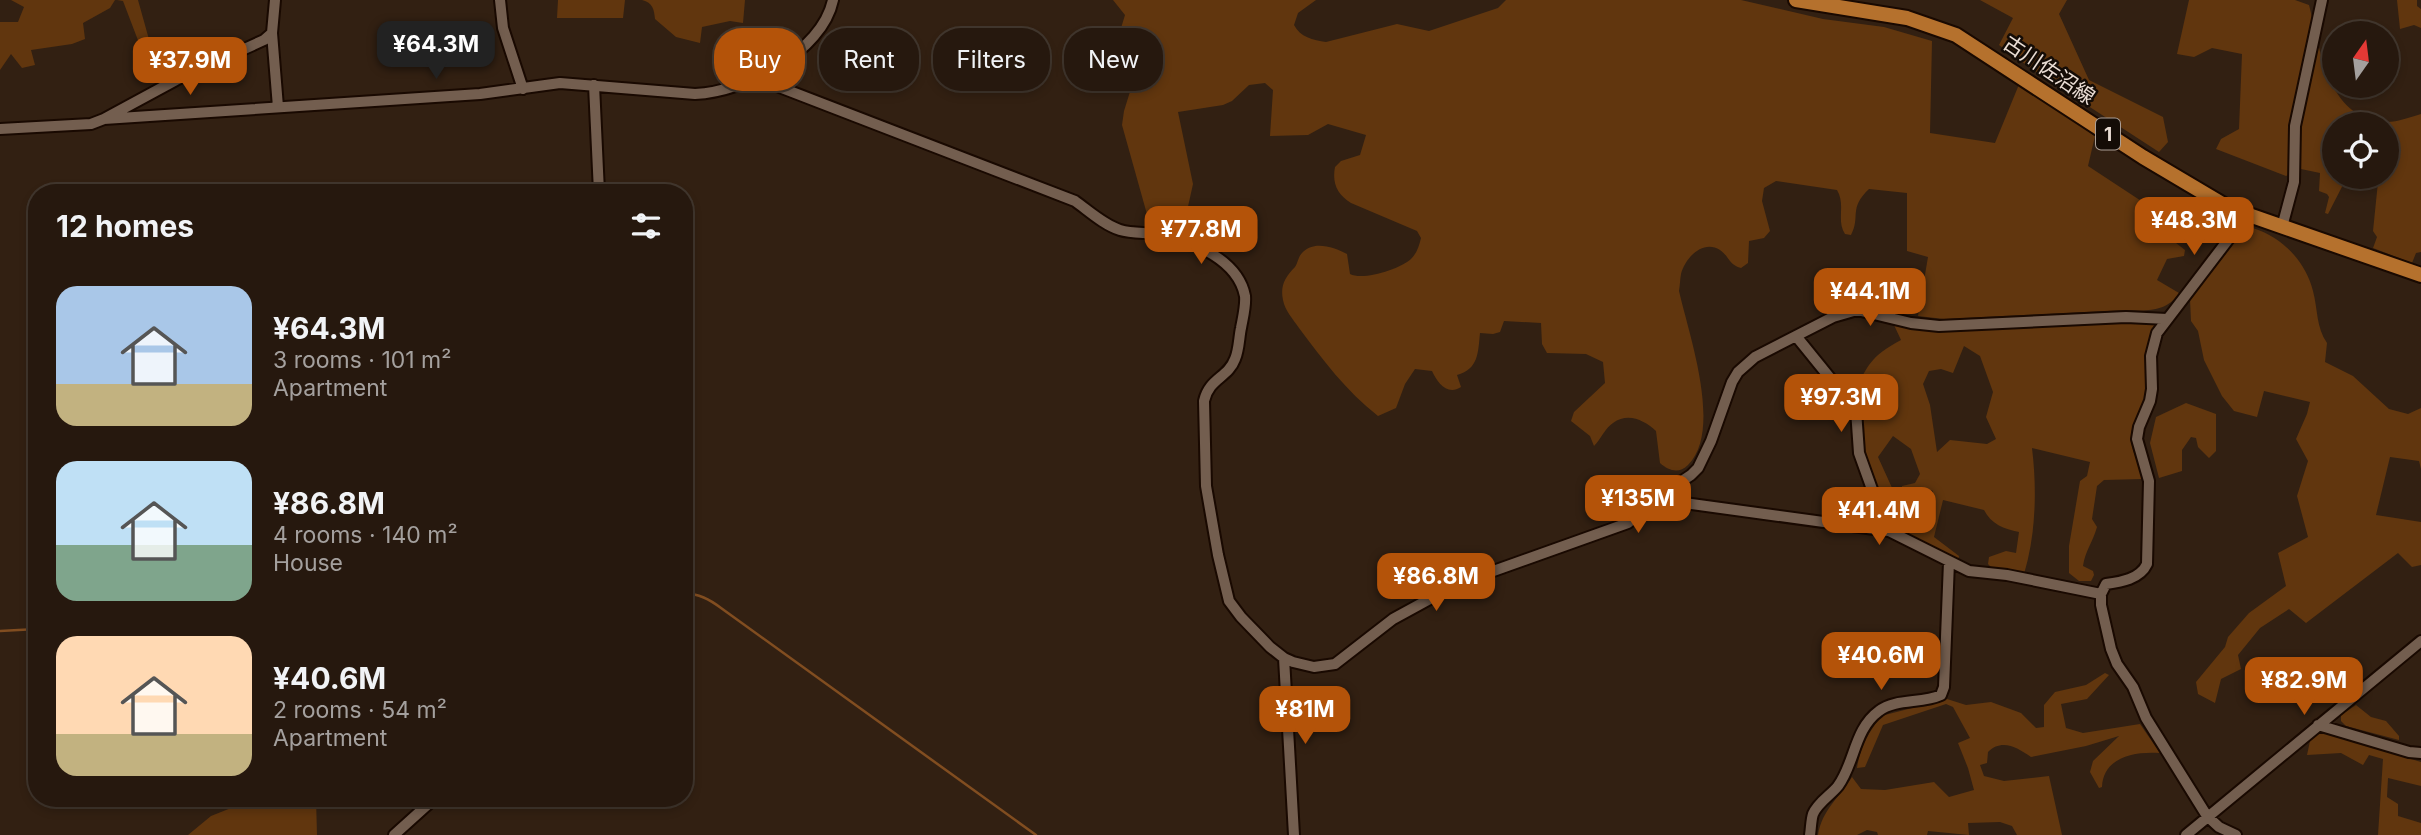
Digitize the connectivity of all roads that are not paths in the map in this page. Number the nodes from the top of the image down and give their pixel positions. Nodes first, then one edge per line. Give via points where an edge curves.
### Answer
1 (275, 0) edge
2 (500, 0) edge
3 (833, 0) edge
4 (1796, 0) edge
5 (2322, 0) edge
6 (272, 33) junction
7 (805, 46) edge
8 (594, 85) junction
9 (523, 89) junction
10 (717, 91) edge
11 (790, 91) edge
12 (278, 107) junction
13 (104, 119) junction
14 (0, 129) edge
15 (600, 184) edge
16 (2247, 215) junction
17 (2282, 228) junction
18 (2421, 275) edge
19 (2166, 319) junction
20 (1796, 336) junction
21 (1655, 499) junction
22 (1886, 531) junction
23 (1949, 562) junction
24 (2101, 594) junction
25 (2421, 641) edge
26 (1284, 658) junction
27 (2318, 725) junction
28 (2421, 753) edge
29 (425, 807) edge
30 (2207, 816) junction
31 (394, 835) edge
32 (1294, 835) edge
33 (1810, 835) edge
34 (2186, 835) edge
35 (2236, 835) edge

1 - 6 street
2 - 9 street via 503,28
3 - 7 street via 826,20
4 - 16 main road, 古川佐沼線 / 1 via 1907,18 1956,35 2152,163
5 - 17 street via 2295,126 2294,182
6 - 12 street
6 - 13 street
8 - 9 street via 560,83
8 - 10 street
8 - 15 street
9 - 12 street
11 - 26 street via 1075,201 1122,231 1162,235 1205,250 1233,273 1245,303 1236,359 1206,390 1206,486 1229,601
12 - 13 street
13 - 14 street via 77,126
16 - 17 main road, 古川佐沼線 / 1
16 - 19 street
17 - 18 main road, 古川佐沼線 / 1
19 - 20 street via 1939,326 1857,310
19 - 24 street via 2153,343 2152,388 2137,439 2149,481 2147,564 2136,576 2106,584
20 - 21 street via 1755,357 1738,372 1698,468
20 - 22 street via 1856,410 1859,453
21 - 22 street
21 - 26 street via 1628,523 1437,594 1393,619 1335,664 1314,667
22 - 23 street
23 - 24 street via 1978,573
23 - 33 street via 1941,695 1878,711 1860,736 1838,786 1813,814
24 - 30 street via 2117,664
25 - 27 street
26 - 32 street
27 - 28 street
27 - 30 street
29 - 31 street
30 - 34 street
30 - 35 street

